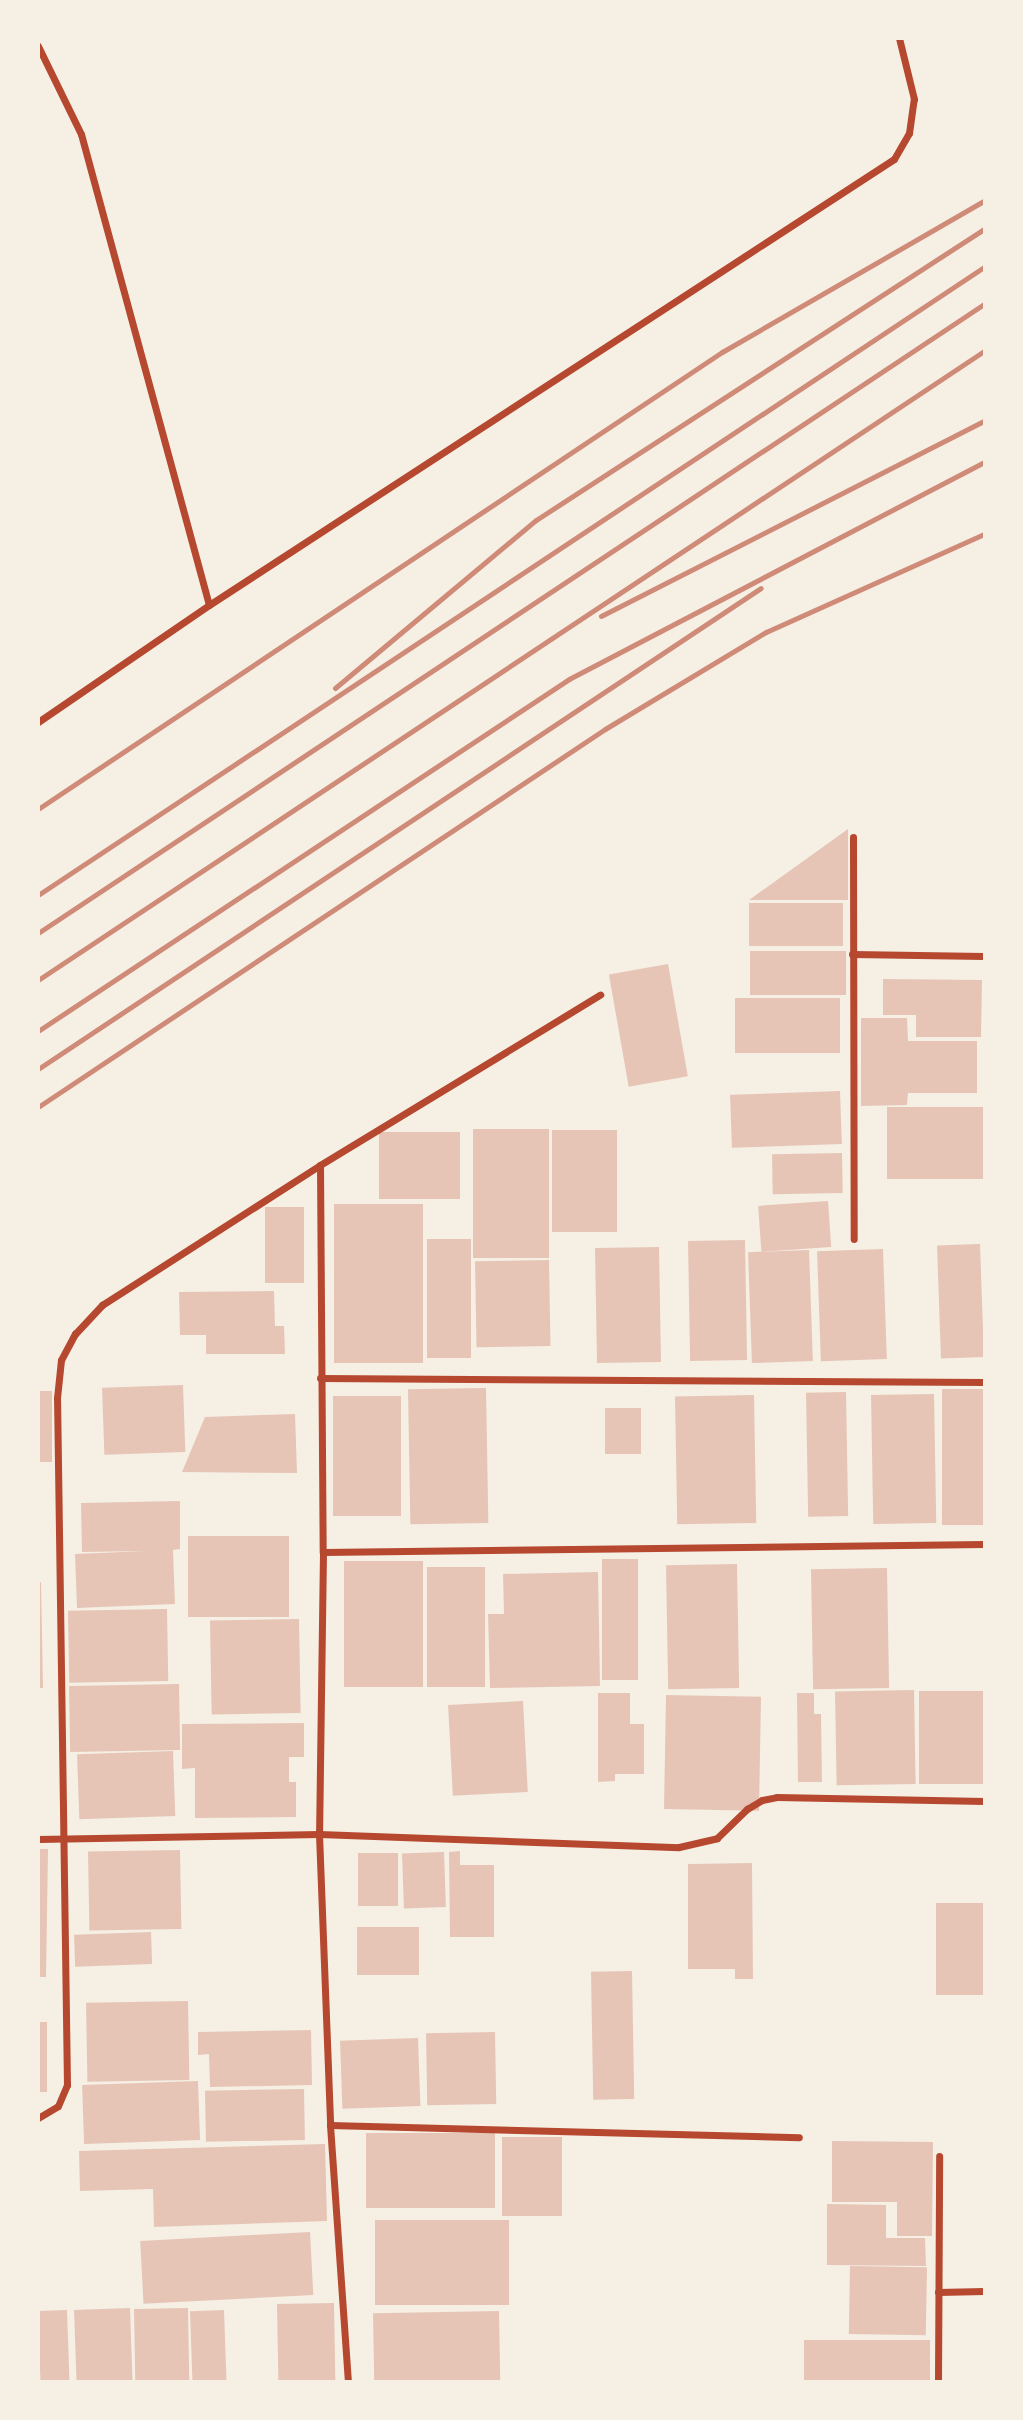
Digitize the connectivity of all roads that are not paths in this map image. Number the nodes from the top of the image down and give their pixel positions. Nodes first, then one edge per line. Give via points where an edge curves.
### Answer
1 (899, 38) edge
2 (38, 47) edge
3 (209, 605) junction
4 (38, 722) edge
5 (853, 837) dead end
6 (852, 954) junction
7 (985, 956) edge
8 (600, 995) dead end
9 (320, 1165) junction
10 (854, 1239) dead end
11 (320, 1378) junction
12 (985, 1382) edge
13 (985, 1544) edge
14 (323, 1552) junction
15 (985, 1801) edge
16 (319, 1834) junction
17 (38, 1839) edge
18 (63, 1839) junction
19 (38, 2118) edge
20 (330, 2125) junction
21 (799, 2137) dead end
22 (939, 2156) dead end
23 (985, 2291) edge
24 (938, 2292) junction
25 (348, 2382) edge
26 (938, 2382) edge

1 - 3 street via 914,99 909,133 894,159
2 - 3 street via 81,134
3 - 4 street
5 - 6 street
6 - 7 street
6 - 10 street
8 - 9 street
9 - 11 street
9 - 18 street via 102,1305 75,1334 61,1360 57,1398
11 - 12 street
11 - 14 street
13 - 14 street
14 - 16 street
15 - 16 street via 777,1797 747,1810 717,1838 679,1847
16 - 18 street
16 - 20 street
17 - 18 street
18 - 19 street via 67,2085 58,2106
20 - 21 street
20 - 25 street
22 - 24 street
23 - 24 street
24 - 26 street

